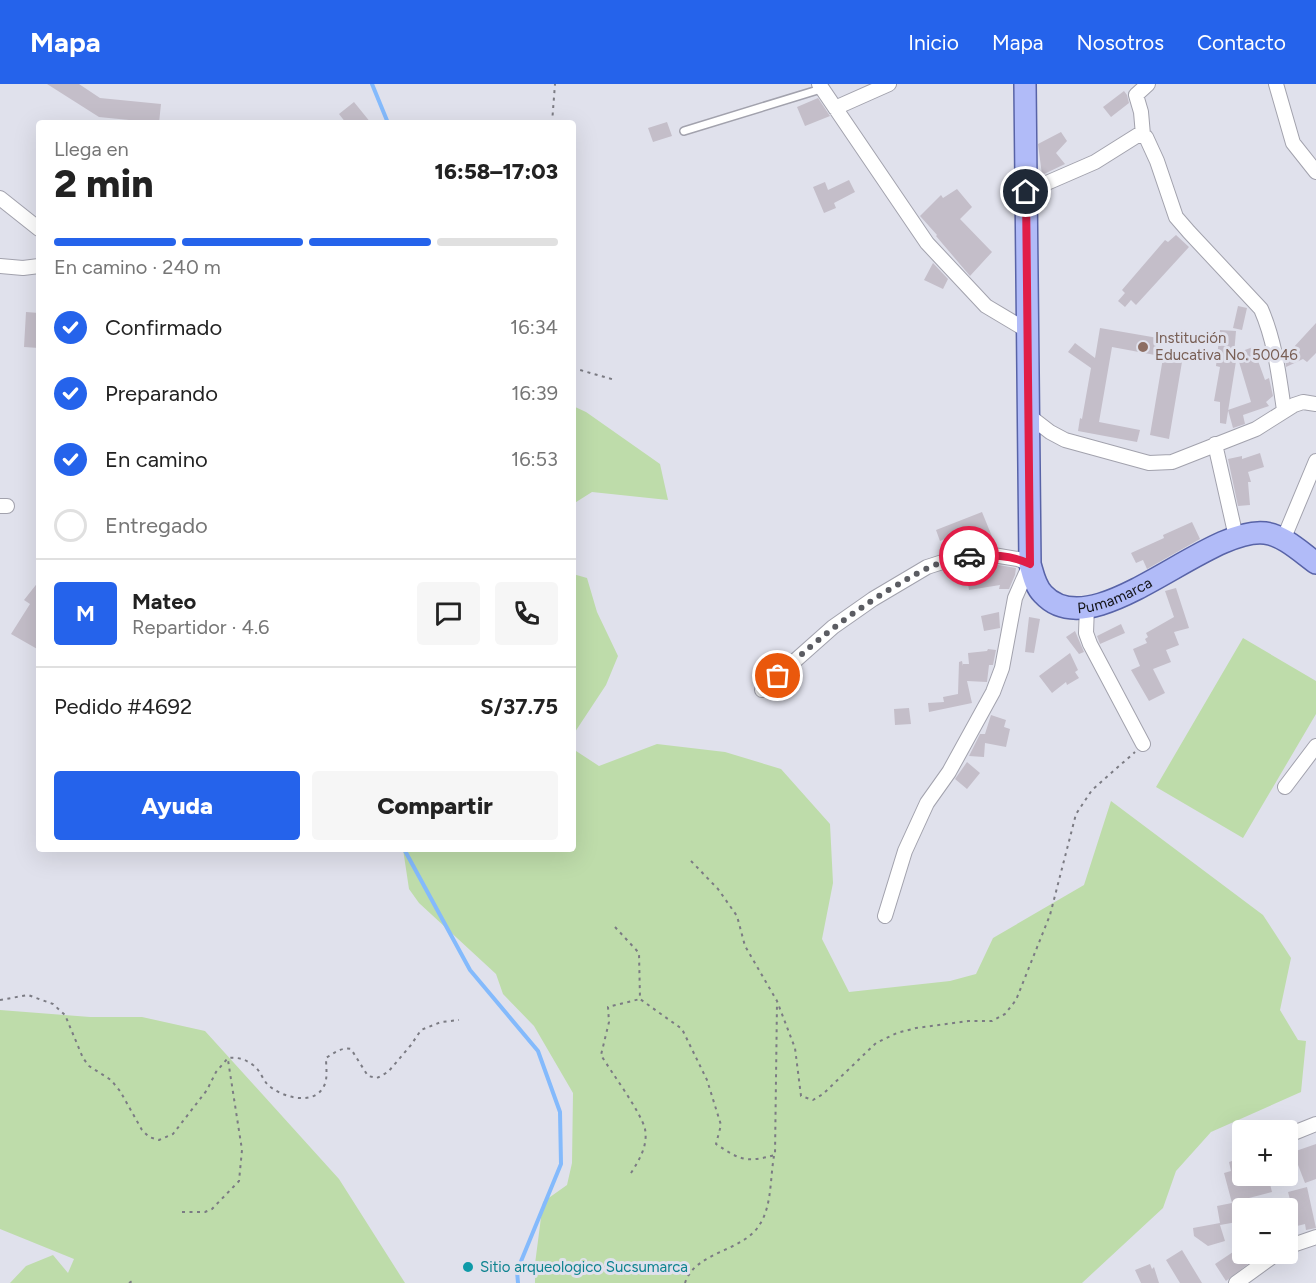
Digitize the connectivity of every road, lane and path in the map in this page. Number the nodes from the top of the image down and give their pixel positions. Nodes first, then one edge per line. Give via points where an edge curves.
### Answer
1 (555, 84) edge
2 (889, 84) edge
3 (1025, 84) edge
4 (1148, 84) edge
5 (1276, 84) edge
6 (820, 86) edge
7 (835, 108) junction
8 (552, 120) edge
9 (684, 131) dead end
10 (1143, 135) junction
11 (1316, 172) edge
12 (1026, 192) junction
13 (0, 198) edge
14 (36, 227) edge
15 (0, 266) edge
16 (36, 267) edge
17 (1028, 331) junction
18 (576, 369) edge
19 (615, 380) dead end
20 (1316, 404) edge
21 (1284, 410) junction
22 (1028, 415) junction
23 (1215, 444) junction
24 (1316, 461) edge
25 (1236, 537) junction
26 (1282, 540) junction
27 (1316, 563) edge
28 (1030, 564) junction
29 (1087, 606) junction
30 (762, 690) dead end
31 (1143, 744) joint
32 (1316, 746) edge
33 (1285, 787) dead end
34 (691, 861) dead end
35 (885, 916) dead end
36 (615, 927) dead end
37 (640, 999) junction
38 (0, 1000) edge
39 (777, 1001) junction
40 (459, 1020) dead end
41 (228, 1058) junction
42 (1316, 1124) edge
43 (1298, 1131) edge
44 (775, 1155) junction
45 (631, 1173) dead end
46 (182, 1212) dead end
47 (1316, 1237) edge
48 (1298, 1243) edge
49 (1264, 1264) edge
50 (134, 1280) dead end
51 (1242, 1282) edge
52 (129, 1283) edge
53 (685, 1283) edge

1 - 8 path
2 - 7 street
3 - 12 main road, Pumamarca
4 - 10 street via 1136,95
5 - 11 street via 1293,143
6 - 7 street
6 - 9 lane
7 - 17 street via 927,243 986,306
10 - 12 street via 1095,162
10 - 21 street via 1157,161 1176,217 1262,309 1275,353
12 - 17 main road, Pumamarca
13 - 14 street
15 - 16 street
17 - 22 main road, Pumamarca
18 - 19 path
20 - 21 street via 1303,402
21 - 23 street via 1256,429
22 - 23 street via 1065,440 1149,463 1172,462
22 - 28 main road, Pumamarca
23 - 25 street
24 - 26 street
25 - 26 main road, Pumamarca via 1264,533
25 - 29 main road, Pumamarca via 1108,603
26 - 27 main road, Pumamarca
28 - 29 main road, Pumamarca via 1037,585 1053,602
28 - 30 street via 987,554 927,567 833,627
28 - 35 street via 1014,598 1002,668 993,692 949,772 927,803 905,851
29 - 31 street via 1086,633 1090,644
31 - 39 path via 1092,790 1076,814 1050,915 1016,1000 1005,1014 993,1021 916,1028 876,1043 813,1100 801,1096 795,1048
32 - 33 street
34 - 39 path via 737,916 746,946
36 - 37 path via 639,953
37 - 44 path via 682,1029 707,1080 721,1125 716,1144 737,1159 758,1160
37 - 45 path via 608,1007 609,1022 601,1055 645,1128 643,1154
38 - 41 path via 28,994 53,1004 65,1015 89,1066 111,1080 142,1130 159,1140 173,1134
39 - 44 path
40 - 41 path via 421,1030 388,1072 377,1078 368,1076 351,1049 336,1052 326,1058 325,1085 308,1098 287,1096 267,1085 255,1066 240,1057
41 - 46 path via 242,1150 239,1181 212,1209
42 - 43 street
44 - 53 path via 760,1226 742,1242 700,1264 687,1275
47 - 48 street
49 - 51 street
50 - 52 path

